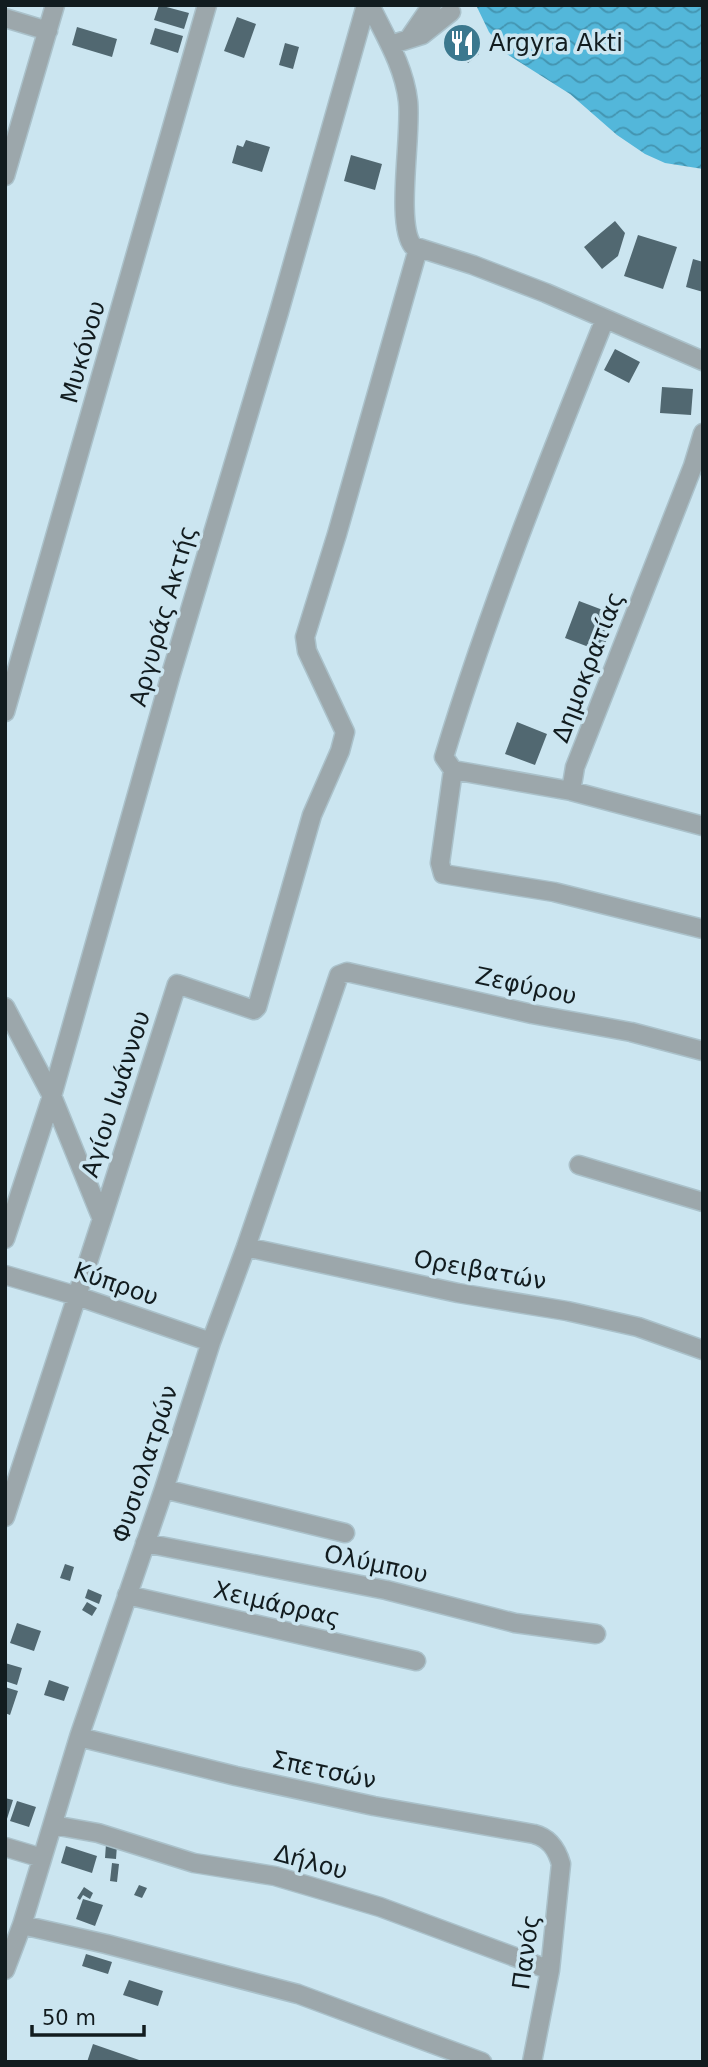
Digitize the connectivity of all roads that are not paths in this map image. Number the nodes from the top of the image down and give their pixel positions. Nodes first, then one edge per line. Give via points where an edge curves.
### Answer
1 (55, 5) edge
2 (207, 5) edge
3 (368, 5) edge
4 (432, 5) edge
5 (450, 12) dead end
6 (5, 18) edge
7 (48, 31) junction
8 (407, 40) junction
9 (390, 46) junction
10 (5, 176) edge
11 (418, 249) junction
12 (606, 319) junction
13 (703, 361) edge
14 (703, 433) edge
15 (698, 468) edge
16 (5, 712) edge
17 (453, 770) junction
18 (571, 791) junction
19 (703, 826) edge
20 (703, 929) edge
21 (339, 975) joint
22 (5, 1007) edge
23 (703, 1051) edge
24 (52, 1096) junction
25 (579, 1166) dead end
26 (703, 1202) edge
27 (102, 1219) junction
28 (5, 1239) edge
29 (246, 1247) junction
30 (5, 1275) edge
31 (77, 1296) junction
32 (211, 1342) junction
33 (703, 1350) edge
34 (164, 1489) junction
35 (5, 1517) edge
36 (345, 1533) dead end
37 (145, 1543) junction
38 (127, 1595) junction
39 (596, 1634) dead end
40 (416, 1661) dead end
41 (79, 1737) junction
42 (52, 1825) junction
43 (5, 1847) edge
44 (555, 1849) joint
45 (42, 1858) junction
46 (22, 1925) junction
47 (5, 1970) edge
48 (550, 1970) junction
49 (482, 2062) edge
50 (532, 2062) edge

1 - 7 street
2 - 16 street, Μυκόνου
3 - 9 street
3 - 24 street, Αργυράς Ακτής
4 - 8 street
5 - 8 street via 422,35
6 - 7 street
7 - 10 street
8 - 9 street
9 - 11 street via 408,100 406,226 409,242
11 - 12 street via 473,265
11 - 27 street, Αγίου Ιωάννου via 305,637 307,651 345,732 312,815 257,1007 254,1010 177,984
12 - 13 street
12 - 17 street via 462,697 444,757
14 - 15 street, Δημοκρατίας
15 - 18 street, Δημοκρατίας via 575,767
17 - 18 street
17 - 20 street via 440,863 443,874 554,892
18 - 19 street
21 - 23 street, Ζεφύρου via 348,972
21 - 29 street, Φυσιολατρών
22 - 24 street, Αγίου Ιωάννου
24 - 27 street, Αγίου Ιωάννου
24 - 28 street, Αργυράς Ακτής
25 - 26 street
27 - 31 street, Αγίου Ιωάννου
29 - 32 street, Φυσιολατρών
29 - 33 street, Ορειβατών via 638,1327
30 - 31 street, Κύπρου
31 - 32 street, Κύπρου
31 - 35 street, Αγίου Ιωάννου
32 - 34 street, Φυσιολατρών
34 - 36 street
34 - 37 street, Φυσιολατρών
37 - 38 street, Φυσιολατρών
37 - 39 street, Ολύμπου via 386,1590 515,1623
38 - 40 street, Χειμάρρας
38 - 41 street, Φυσιολατρών
41 - 42 street, Φυσιολατρών
41 - 44 street, Σπετσών via 374,1807 534,1833
42 - 45 street, Φυσιολατρών
42 - 48 street, Δήλου via 98,1833 194,1863 275,1876 380,1907
43 - 45 street
44 - 48 street, Πανός via 561,1864
45 - 46 street, Φυσιολατρών
46 - 47 street, Φυσιολατρών
46 - 49 street via 298,1994
48 - 50 street, Πανός

